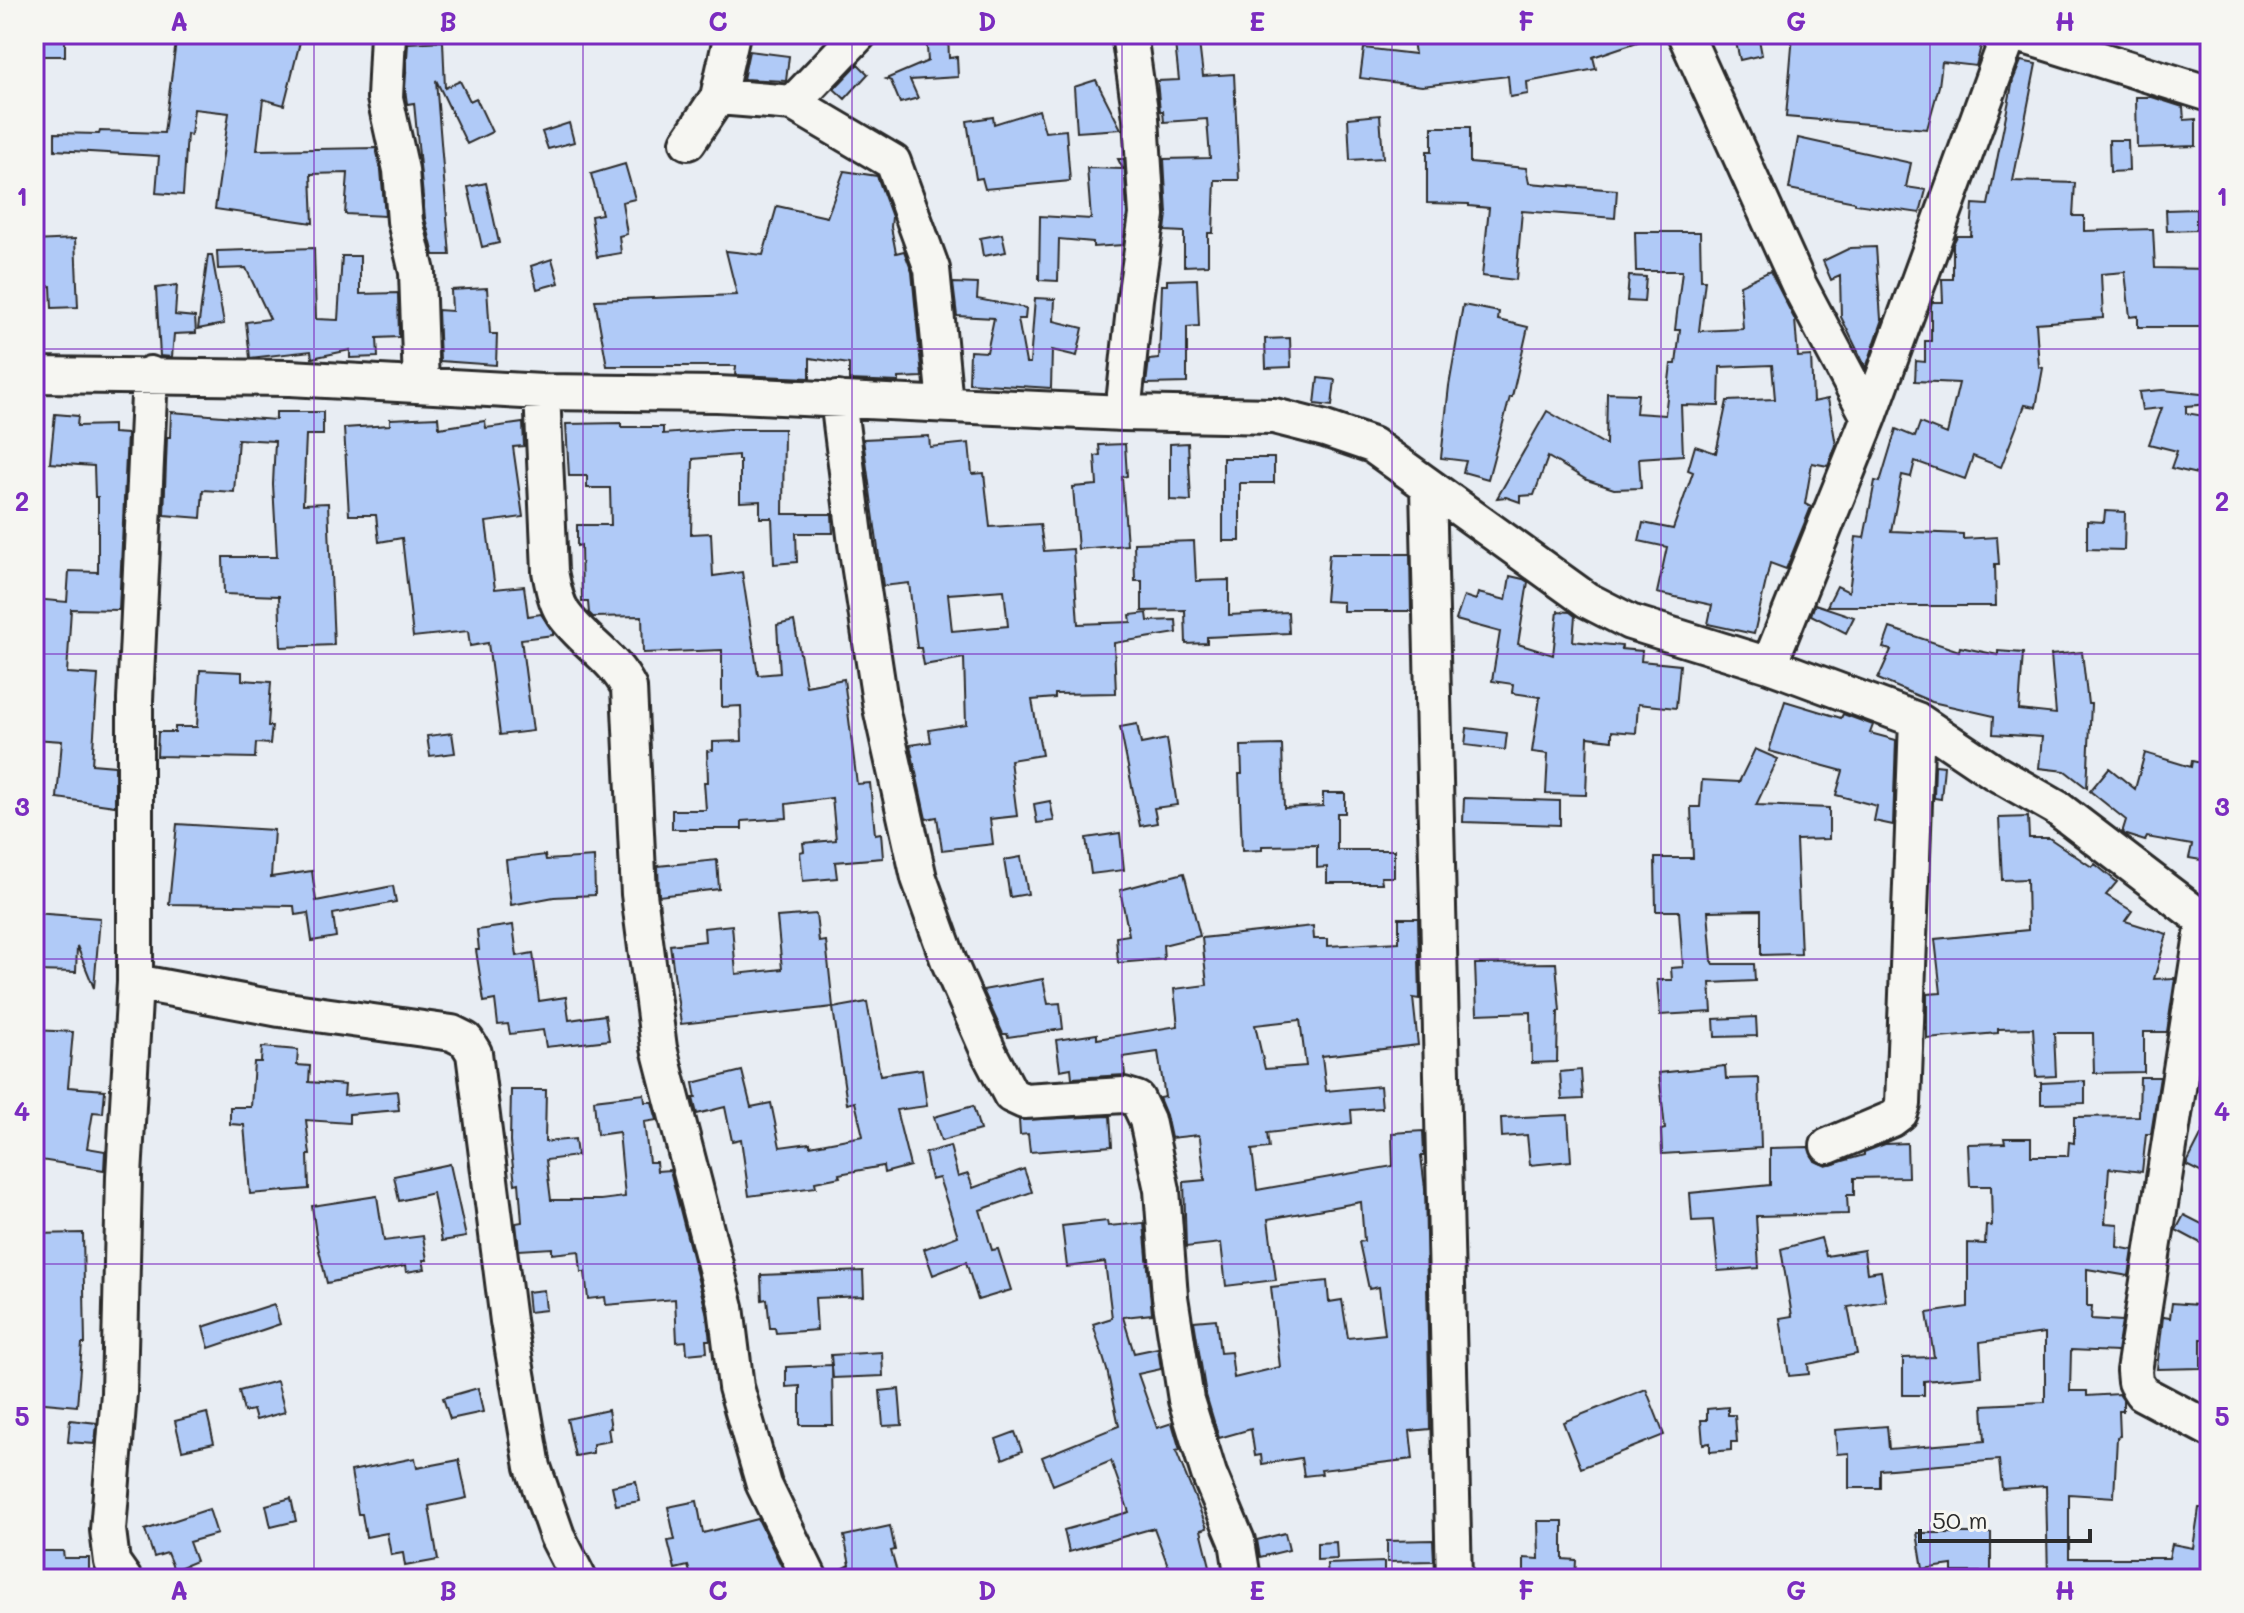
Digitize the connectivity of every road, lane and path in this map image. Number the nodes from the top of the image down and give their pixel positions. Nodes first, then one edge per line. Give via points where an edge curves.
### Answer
1 (388, 34) edge
2 (732, 34) edge
3 (859, 34) edge
4 (1129, 34) edge
5 (1685, 34) edge
6 (2009, 34) edge
7 (2018, 34) edge
8 (2210, 94) edge
9 (718, 97) junction
10 (793, 103) junction
11 (688, 142) dead end
12 (150, 374) junction
13 (34, 375) edge
14 (421, 385) junction
15 (542, 392) junction
16 (838, 399) junction
17 (945, 404) junction
18 (1123, 413) junction
19 (1869, 417) junction
20 (1428, 486) junction
21 (1769, 665) junction
22 (1917, 720) junction
23 (2207, 923) edge
24 (135, 982) junction
25 (1828, 1146) dead end
26 (2210, 1429) edge
27 (124, 1579) edge
28 (579, 1579) edge
29 (810, 1579) edge
30 (1243, 1579) edge
31 (1454, 1579) edge

1 - 14 street via 385,98 417,272
2 - 9 street
3 - 10 street
4 - 18 street via 1147,215
5 - 19 street via 1799,285
6 - 19 street
7 - 8 street
9 - 10 street
9 - 11 street
10 - 17 street via 893,162 932,269
12 - 13 street
12 - 14 street
12 - 24 street via 135,700
14 - 15 street
15 - 16 street
15 - 29 street via 555,596 564,614 621,672 629,688 639,894 659,1048 726,1307 736,1387 764,1485
16 - 17 street
16 - 30 street via 881,708 919,878 949,962 1011,1095 1024,1101 1124,1095 1137,1099 1147,1120 1162,1190 1170,1297 1186,1400 1237,1541
17 - 18 street
18 - 20 street via 1287,419 1372,445
19 - 21 street
20 - 21 street via 1587,600 1630,622
20 - 31 street
21 - 22 street
22 - 23 street via 2057,808
22 - 25 street via 1903,1104 1892,1119
23 - 26 street via 2134,1371 2142,1393
24 - 27 street via 119,1393 108,1530 112,1562
24 - 28 street via 452,1033 466,1040 474,1053 508,1321 533,1467 557,1536

